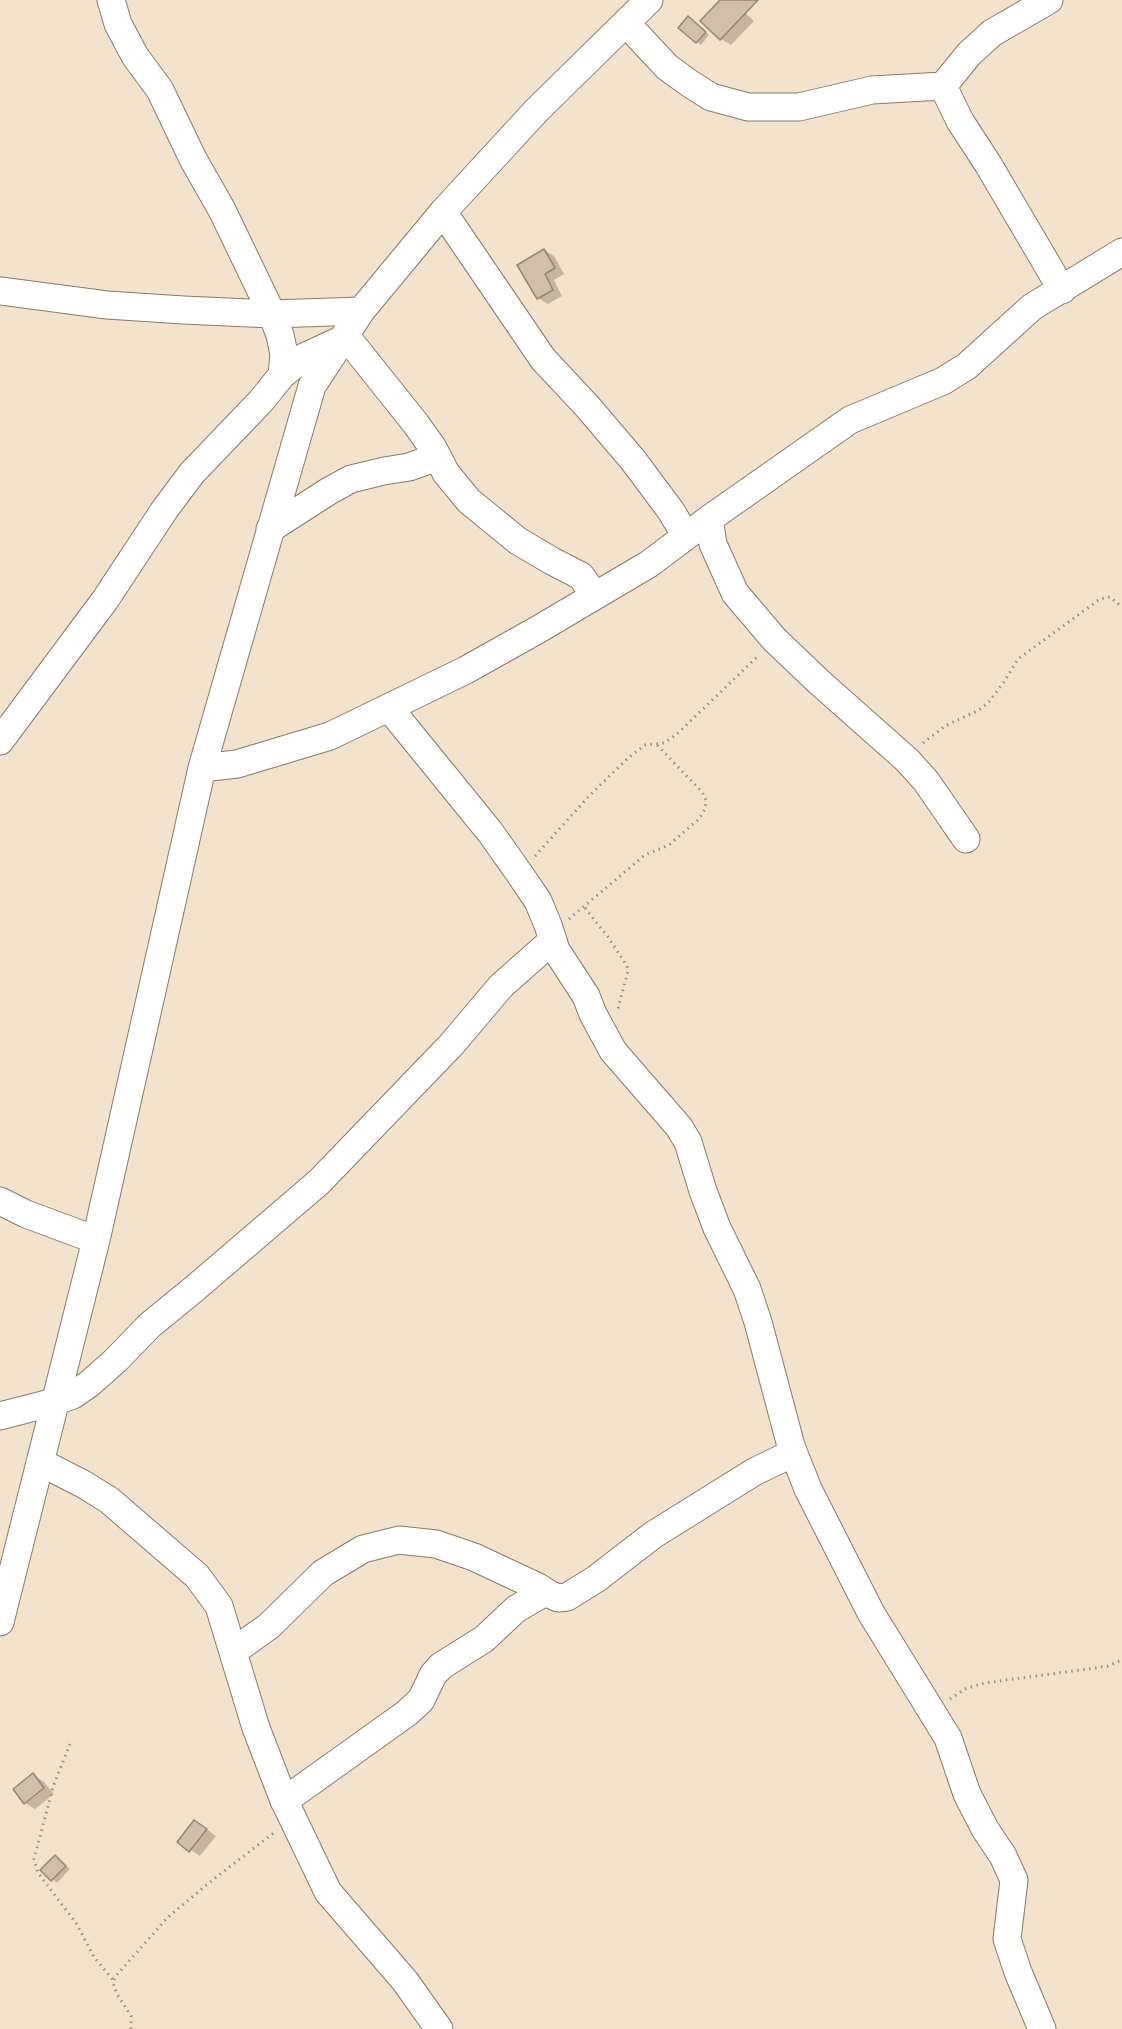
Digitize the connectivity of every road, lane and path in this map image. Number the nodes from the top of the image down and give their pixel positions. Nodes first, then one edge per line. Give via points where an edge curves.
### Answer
1 (111, 0) edge
2 (649, 0) edge
3 (1049, 0) edge
4 (626, 22) junction
5 (943, 86) junction
6 (443, 212) junction
7 (1122, 252) edge
8 (1062, 290) junction
9 (0, 291) edge
10 (361, 311) junction
11 (272, 314) junction
12 (343, 337) junction
13 (282, 375) junction
14 (438, 457) junction
15 (709, 519) junction
16 (270, 529) junction
17 (686, 536) junction
18 (596, 596) junction
19 (1121, 606) edge
20 (774, 639) junction
21 (390, 708) junction
22 (0, 741) edge
23 (656, 744) junction
24 (908, 760) junction
25 (202, 768) junction
26 (966, 839) dead end
27 (519, 873) junction
28 (584, 908) junction
29 (552, 936) junction
30 (607, 1042) junction
31 (0, 1201) edge
32 (96, 1240) junction
33 (54, 1402) junction
34 (0, 1416) edge
35 (793, 1453) junction
36 (40, 1462) junction
37 (545, 1592) junction
38 (0, 1622) edge
39 (234, 1651) junction
40 (1122, 1660) edge
41 (935, 1715) junction
42 (70, 1744) dead end
43 (289, 1809) junction
44 (114, 1981) junction
45 (131, 2029) edge
46 (439, 2029) edge
47 (1042, 2029) edge

1 - 11 street via 118,24 160,90
2 - 4 street
3 - 5 street via 992,33
4 - 5 street via 667,68 711,97 748,107 799,107 872,90
4 - 6 street via 536,111
5 - 8 street
6 - 10 street
6 - 17 street via 543,359 633,460
7 - 8 street
8 - 15 street via 1032,307 967,366 943,381 850,420
9 - 11 street via 107,305
10 - 11 street
10 - 12 street
11 - 13 street via 284,354
12 - 13 street via 304,357
12 - 14 street via 416,424
12 - 16 street via 312,386
13 - 22 street via 192,473 105,600
14 - 16 street via 351,479
14 - 18 street via 446,474 469,501 518,541 582,576
15 - 17 street
15 - 20 street via 713,544 735,594
16 - 25 street
17 - 18 street
18 - 21 street
19 - 24 path via 1110,597 1100,599 1061,626 1018,659 988,703 945,726
20 - 23 path via 677,734
20 - 24 street
21 - 25 street via 330,736 284,751 237,764
21 - 27 street
23 - 27 path via 645,746 627,759
23 - 28 path via 702,792 705,808 699,819 669,845 645,855
24 - 26 street
25 - 32 street
27 - 29 street via 538,901
28 - 29 path
28 - 30 path via 608,937 628,971
29 - 30 street
29 - 33 street via 319,1182 150,1324 89,1384
30 - 35 street via 688,1142 717,1228 747,1289
31 - 32 street
32 - 33 street
33 - 34 street
33 - 36 street
35 - 37 street via 754,1472 653,1535 567,1597
35 - 41 street via 871,1613
36 - 38 street
36 - 39 street via 109,1500 197,1576 219,1606
37 - 39 street via 474,1557 436,1544 399,1540 363,1549 323,1573 269,1626
37 - 43 street via 441,1666 421,1700
39 - 43 street via 256,1728
40 - 41 path via 1088,1670 984,1683 954,1695
41 - 47 street via 948,1738 967,1794 1014,1880 1007,1940
42 - 44 path via 53,1787 34,1859 38,1873
43 - 44 path via 167,1918
43 - 46 street via 328,1892 405,1981
44 - 45 path via 131,2016

